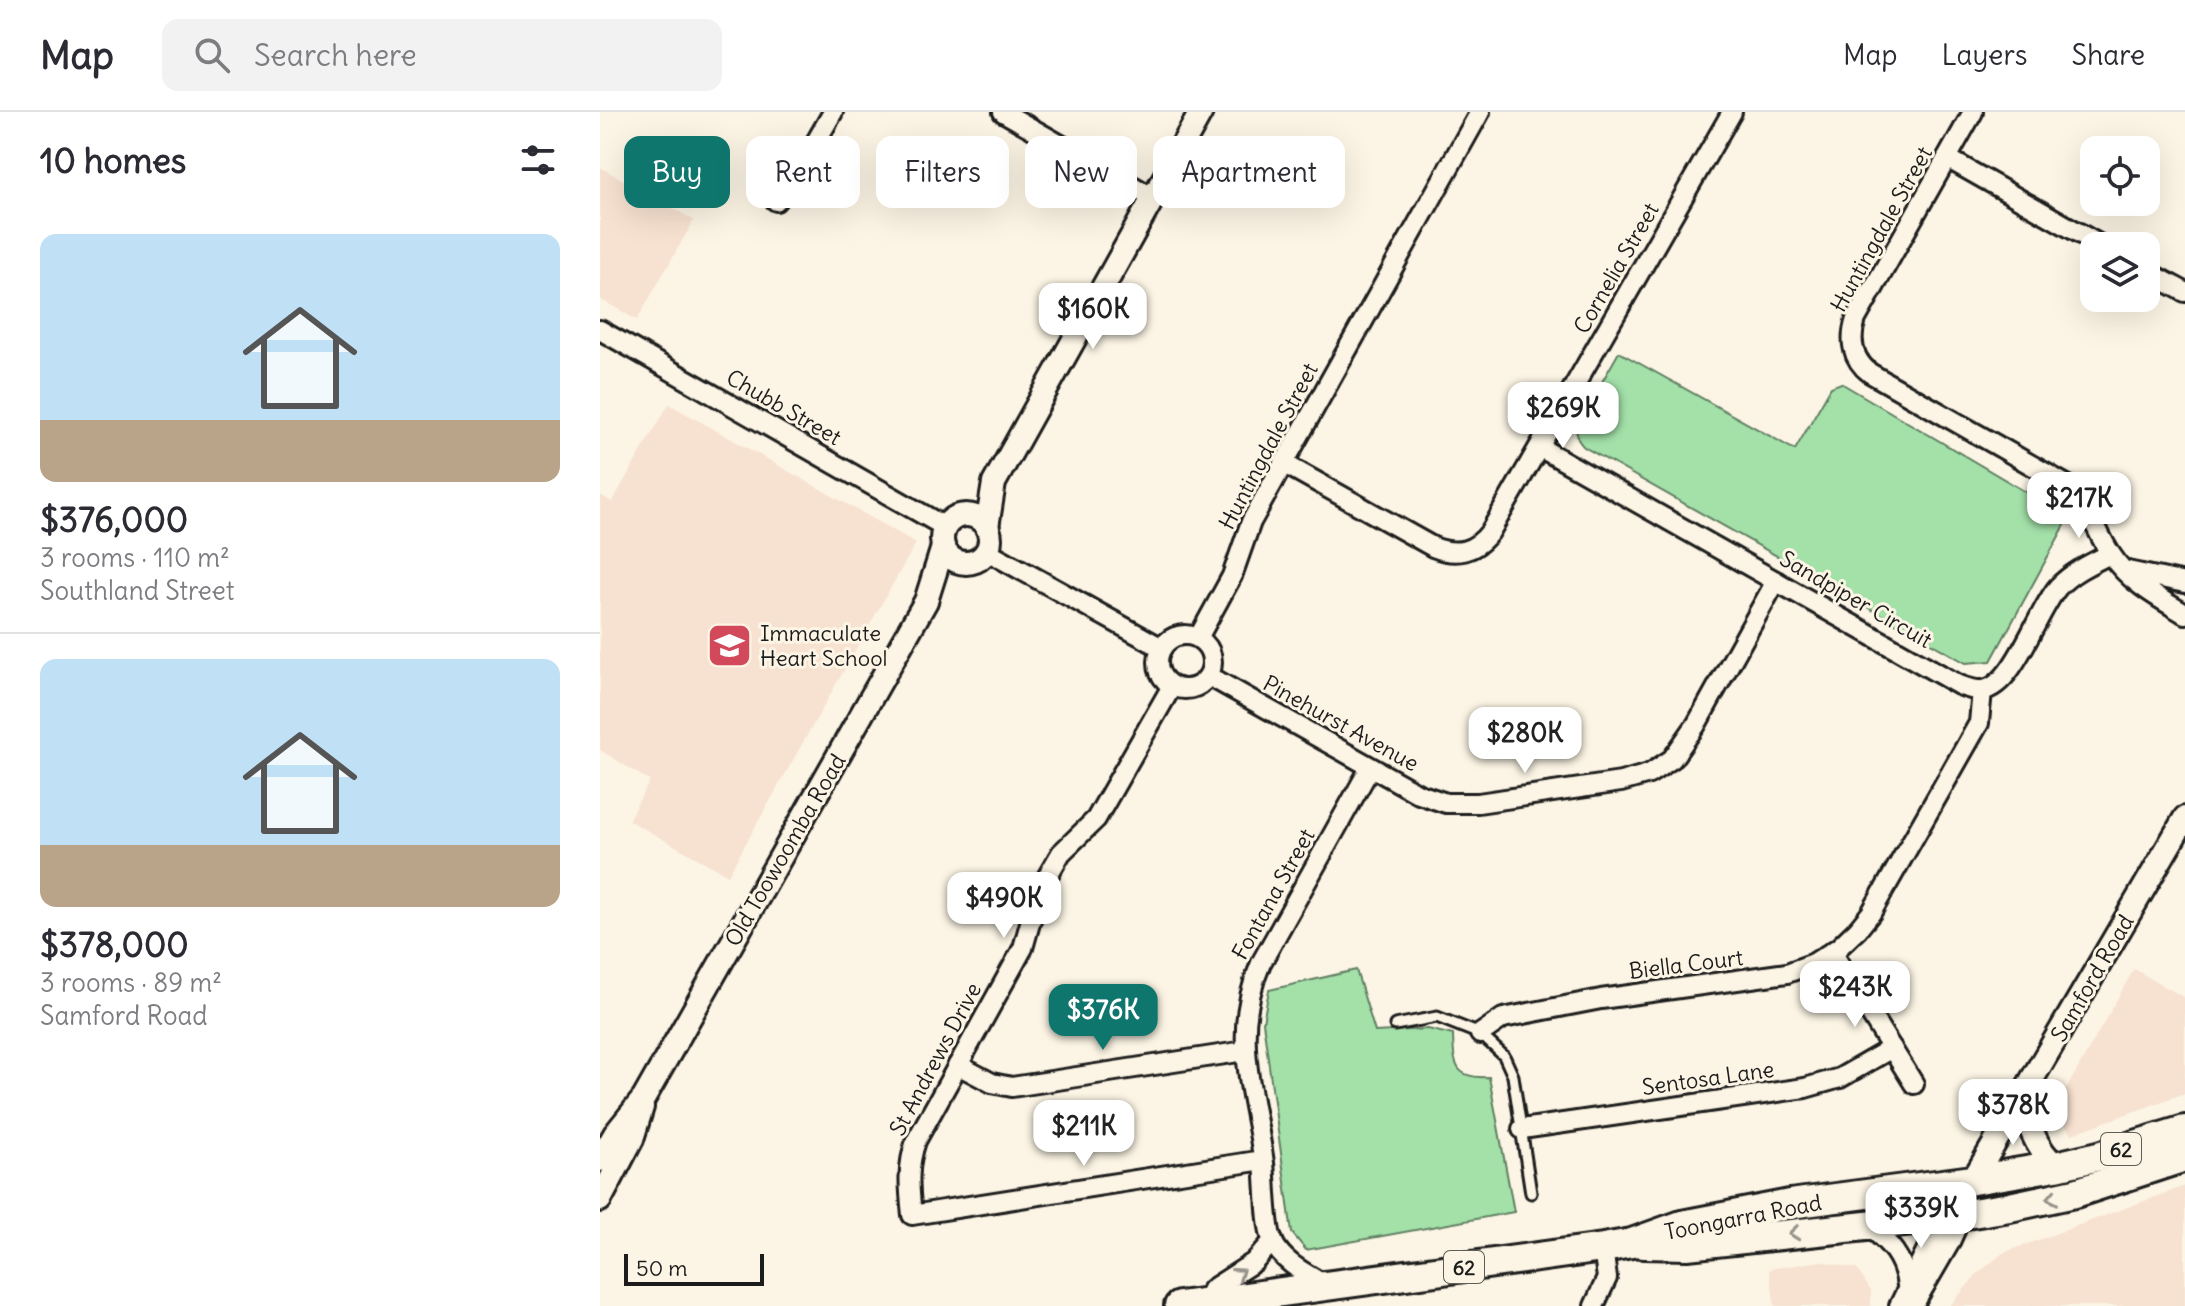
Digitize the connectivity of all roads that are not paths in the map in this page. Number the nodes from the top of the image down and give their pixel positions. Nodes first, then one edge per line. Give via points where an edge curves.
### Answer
1 (833, 112) edge
2 (1003, 112) edge
3 (1201, 112) edge
4 (1480, 112) edge
5 (1732, 112) edge
6 (1973, 112) edge
7 (819, 136) edge
8 (1947, 158) junction
9 (1152, 197) junction
10 (2080, 234) edge
11 (2160, 279) edge
12 (2185, 292) edge
13 (600, 330) edge
14 (1541, 448) junction
15 (1283, 463) junction
16 (994, 483) junction
17 (987, 527) junction
18 (949, 529) junction
19 (987, 551) junction
20 (2110, 554) junction
21 (967, 563) junction
22 (2126, 570) junction
23 (1776, 581) junction
24 (2185, 583) edge
25 (926, 601) junction
26 (2185, 614) edge
27 (1198, 638) junction
28 (1162, 648) junction
29 (1209, 676) junction
30 (1172, 686) junction
31 (1982, 690) junction
32 (1370, 768) junction
33 (2185, 818) edge
34 (1832, 952) junction
35 (1395, 1025) dead end
36 (1480, 1034) junction
37 (1892, 1048) junction
38 (1245, 1051) junction
39 (958, 1065) junction
40 (1914, 1084) dead end
41 (644, 1098) junction
42 (2022, 1098) junction
43 (1522, 1129) junction
44 (2185, 1130) edge
45 (2185, 1157) edge
46 (600, 1160) edge
47 (1263, 1160) junction
48 (2056, 1166) junction
49 (1973, 1180) junction
50 (1531, 1193) dead end
51 (600, 1200) edge
52 (1955, 1216) junction
53 (1868, 1226) junction
54 (1273, 1241) junction
55 (1632, 1243) junction
56 (1603, 1248) junction
57 (1325, 1285) junction
58 (1907, 1285) junction
59 (1205, 1304) edge
60 (1594, 1306) edge
61 (1899, 1306) edge
62 (1913, 1306) edge

1 - 7 street
2 - 9 street
3 - 9 street, Old Toowoomba Road
4 - 15 street, Huntingdale Street
5 - 14 street, Cornelia Street
6 - 8 street, Huntingdale Street
8 - 10 street
8 - 20 street, Huntingdale Street via 1856,319 1854,352 1870,373 2070,487 2087,506
9 - 16 street, Old Toowoomba Road
11 - 12 street
13 - 18 street, Chubb Street
14 - 15 street, Cornelia Street via 1485,539 1456,552 1433,547
14 - 23 street, Sandpiper Circuit
15 - 27 street, Huntingdale Street
16 - 17 street, Old Toowoomba Road
16 - 18 street, Old Toowoomba Road
17 - 18 street via 976,516
17 - 19 street
18 - 21 street via 952,559
18 - 25 street, Old Toowoomba Road
19 - 21 street
19 - 28 street
20 - 22 street, Huntingdale Street
20 - 31 street via 2058,587 2005,677
21 - 25 street, Old Toowoomba Road
22 - 24 street
22 - 26 street, Huntingdale Street
23 - 31 street, Sandpiper Circuit via 1959,685
23 - 32 street, Pinehurst Avenue via 1696,725 1672,759 1649,774 1462,804 1432,799
25 - 41 street, Old Toowoomba Road
27 - 28 street via 1182,635
27 - 29 street via 1213,658
28 - 30 street via 1160,673
29 - 30 street via 1197,687
29 - 32 street, Pinehurst Avenue
30 - 39 street, St Andrews Drive via 1096,819 1053,864 1034,901 1023,948
31 - 34 street, Biella Court via 1979,723 1875,907
32 - 38 street, Fontana Street via 1252,984 1245,1011
33 - 42 street, Samford Road
34 - 36 street, Biella Court via 1779,975 1503,1018
34 - 37 street
35 - 36 lane via 1437,1017
36 - 43 lane via 1504,1056 1513,1076
37 - 40 street
37 - 43 street, Sentosa Lane via 1840,1078 1805,1088
38 - 39 street via 1012,1087
38 - 47 street, Fontana Street
39 - 47 street, St Andrews Drive via 910,1158 912,1215
41 - 46 street, Old Toowoomba Road
41 - 51 street, Old Toowoomba Road via 632,1139
42 - 48 street via 2028,1128
42 - 49 street, Samford Road
43 - 50 lane
44 - 48 main road, Toongarra Road / 62
45 -> 52 main road, Toongarra Road / 62 via 2075,1193
47 - 54 street, Fontana Street
48 - 49 main road, Toongarra Road / 62
49 - 52 main road, Samford Road
49 - 55 main road, Toongarra Road / 62 via 1790,1204 1682,1225
52 - 53 main road, Toongarra Road / 62
52 - 58 street, Samford Road
52 - 62 street, Samford Road via 1949,1244
53 -> 55 main road, Toongarra Road / 62 via 1687,1245
53 - 58 street via 1900,1257
54 - 57 street via 1291,1264
59 -> 54 street via 1212,1289 1254,1262
55 - 56 main road, Toongarra Road / 62
56 - 57 main road, Toongarra Road / 62
56 - 60 street via 1607,1278
57 - 59 main road, Toongarra Road / 62
58 - 61 street, Samford Road

